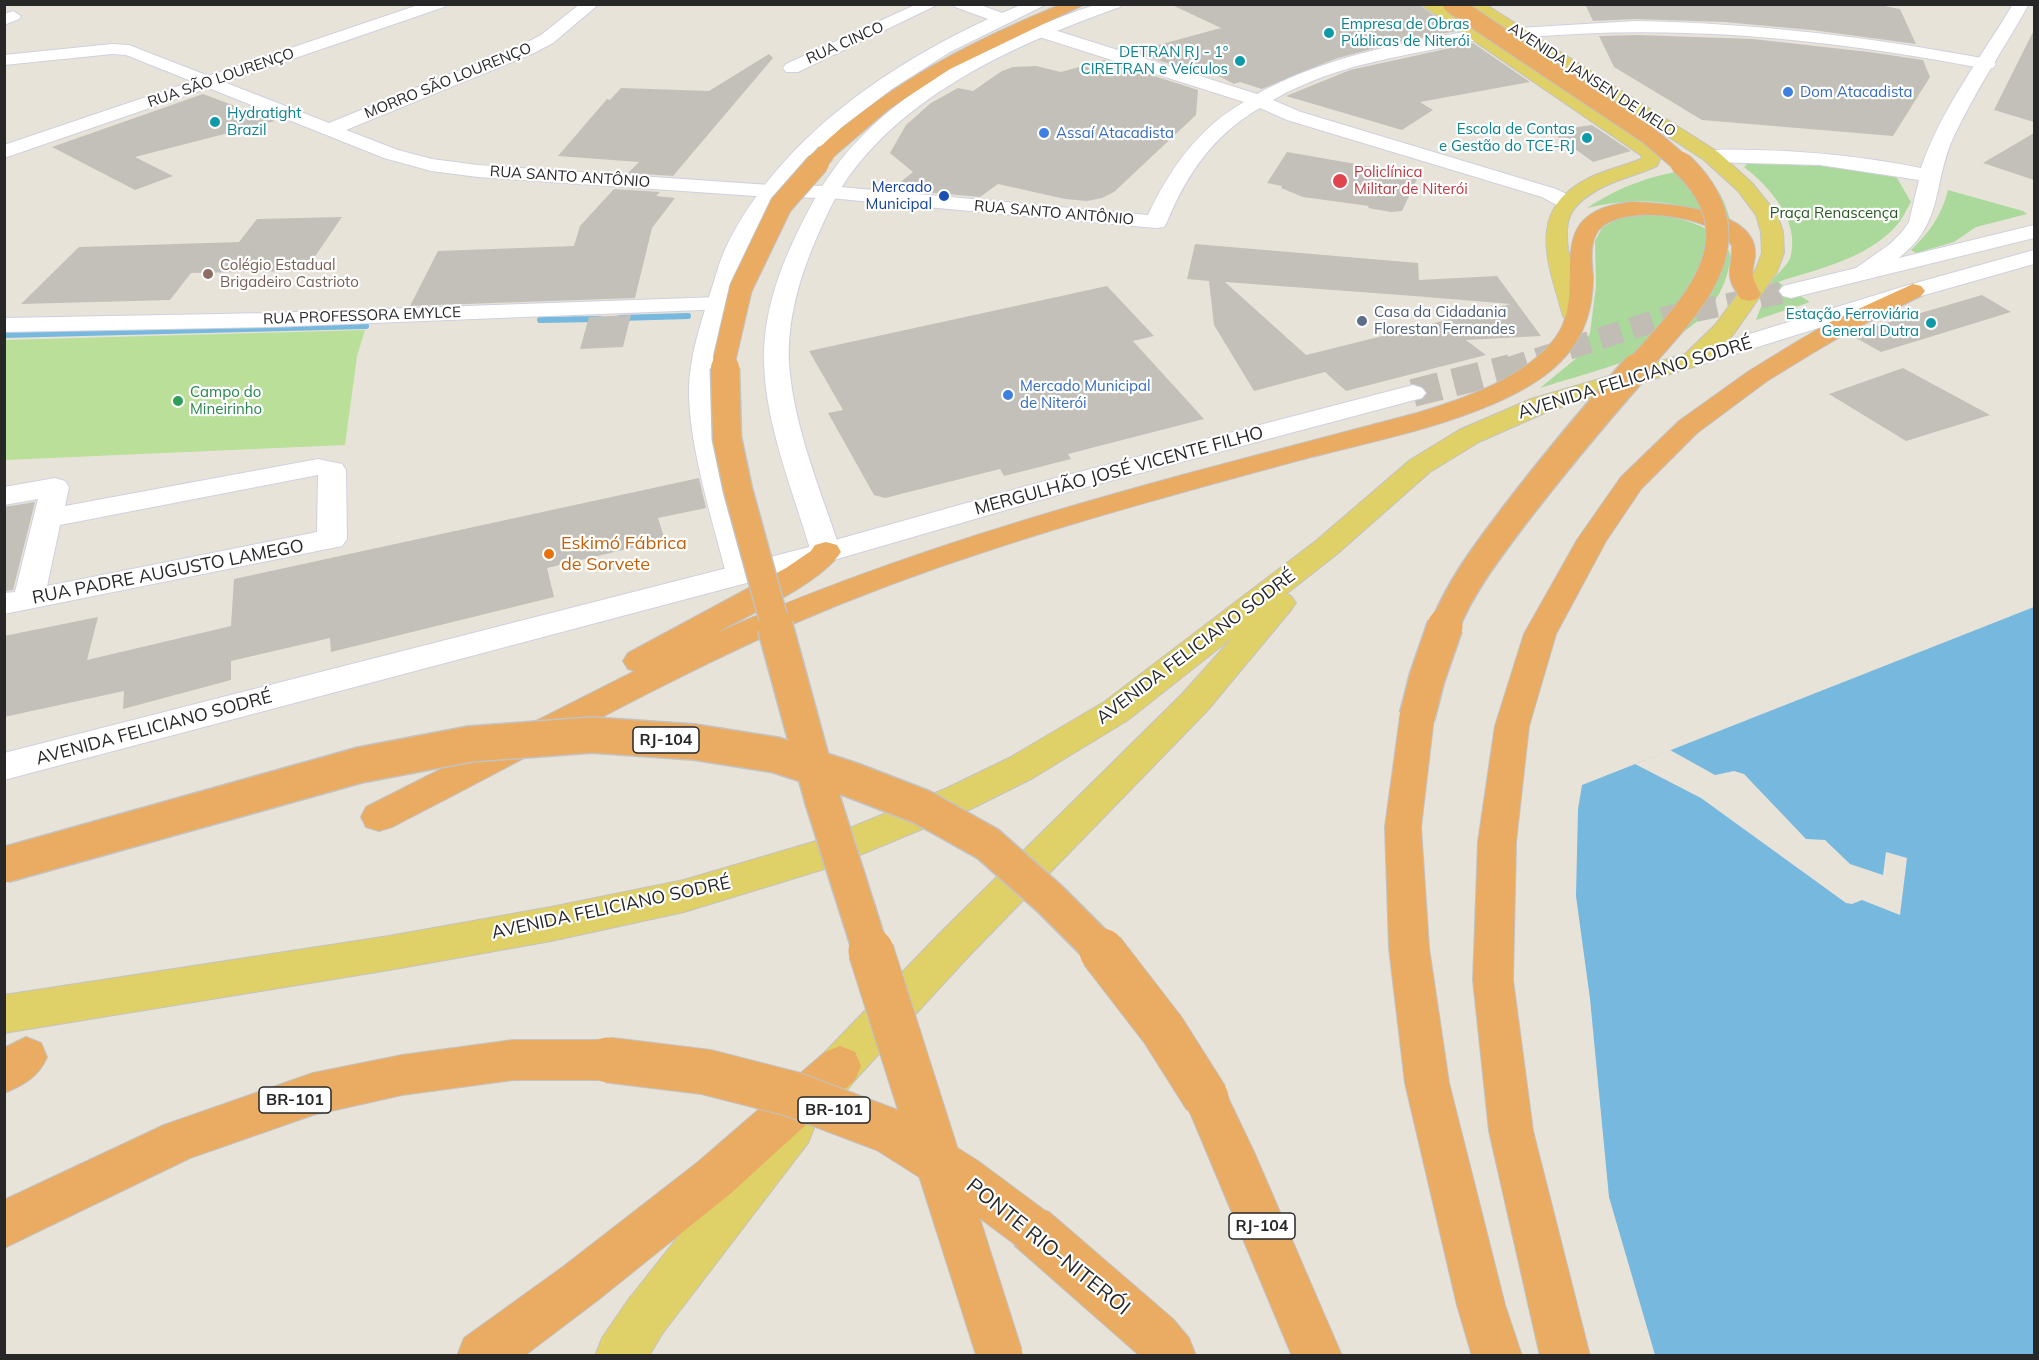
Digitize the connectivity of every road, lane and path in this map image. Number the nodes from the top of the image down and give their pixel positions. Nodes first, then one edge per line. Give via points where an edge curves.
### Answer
1 (438, 4) edge
2 (591, 4) edge
3 (931, 4) edge
4 (961, 4) edge
5 (1040, 4) edge
6 (1077, 4) edge
7 (1114, 4) edge
8 (1428, 4) edge
9 (1452, 4) edge
10 (1473, 4) edge
11 (2021, 4) edge
12 (1000, 18) junction
13 (1039, 31) junction
14 (1518, 33) junction
15 (1475, 35) junction
16 (4, 60) edge
17 (1987, 64) junction
18 (792, 68) dead end
19 (209, 83) junction
20 (1256, 100) junction
21 (1620, 100) junction
22 (1580, 105) junction
23 (331, 129) junction
24 (4, 152) edge
25 (1710, 156) junction
26 (1928, 176) junction
27 (770, 191) junction
28 (829, 192) junction
29 (1577, 195) junction
30 (2034, 232) edge
31 (2034, 257) edge
32 (1863, 274) junction
33 (1791, 291) tunnel mouth
34 (1913, 291) junction
35 (1749, 294) junction
36 (719, 304) junction
37 (1575, 316) junction
38 (4, 325) edge
39 (1694, 359) junction
40 (1413, 393) tunnel mouth
41 (4, 496) edge
42 (46, 518) junction
43 (1328, 547) junction
44 (826, 552) junction
45 (741, 573) junction
46 (16, 602) edge
47 (4, 767) edge
48 (4, 865) edge
49 (4, 1014) edge
50 (840, 1066) junction
51 (4, 1225) edge
52 (482, 1356) edge
53 (620, 1356) edge
54 (1000, 1356) edge
55 (1171, 1356) edge
56 (1317, 1356) edge
57 (1497, 1356) edge
58 (1565, 1356) edge

1 - 19 street, RUA SÃO LOURENÇO
2 - 23 street, MORRO SÃO LOURENÇO via 547,39 520,53
3 - 18 street, RUA CINCO
4 - 12 street
5 - 12 street
6 - 54 highway, bridge via 991,40 910,85 856,123 826,153 782,205 741,288 725,357 727,438 738,490 822,798
7 - 13 street
8 - 15 main road, AVENIDA JANSEN DE MELO
9 - 57 highway, bridge via 1671,153 1694,175 1708,196 1717,216 1719,242 1714,265 1677,318 1476,565 1451,609 1428,671 1417,717 1403,827 1409,948 1427,1083
10 - 14 main road, AVENIDA JANSEN DE MELO
11 - 17 street
12 - 27 street via 848,111 819,135
13 - 20 street
13 - 28 street via 978,60 918,99 864,147
14 - 17 street via 1602,26 1692,28 1830,38
14 - 21 main road, AVENIDA JANSEN DE MELO
15 - 20 street via 1372,56 1286,85
15 - 22 main road, AVENIDA JANSEN DE MELO
16 - 19 street, RUA SANTO ANTÔNIO via 121,49
17 - 26 street via 1956,116
19 - 23 street, RUA SANTO ANTÔNIO
19 - 24 street, RUA SÃO LOURENÇO
20 - 28 street, RUA SANTO ANTÔNIO via 1188,160 1155,222
20 - 29 street via 1293,116 1549,193
21 - 22 main road via 1616,109 1610,111
21 - 25 main road, AVENIDA JANSEN DE MELO
22 - 29 main road, AVENIDA JANSEN DE MELO via 1641,145 1652,160
23 - 27 street, RUA SANTO ANTÔNIO via 391,153 445,167
25 - 26 street via 1816,158
25 - 35 main road, AVENIDA JANSEN DE MELO via 1756,198 1772,232 1773,253 1766,272
26 - 32 street via 1926,204 1914,231
27 - 28 street, RUA SANTO ANTÔNIO
27 - 36 street via 738,248
28 - 44 street via 794,265 780,314 777,354 787,429
29 - 37 main road via 1557,223 1561,264
30 - 32 street
31 - 34 street, AVENIDA FELICIANO SODRÉ
32 - 33 street
34 - 39 street, AVENIDA FELICIANO SODRÉ
34 - 58 highway via 1802,349 1688,427 1631,483 1592,540 1540,634 1512,726 1497,842 1493,980 1511,1131
35 - 37 highway via 1740,269 1744,246 1729,228 1681,213 1636,208 1602,216 1589,228 1581,247 1581,298
35 - 39 main road, AVENIDA JANSEN DE MELO via 1724,330
36 - 38 street, RUA PROFESSORA EMYLCE
36 - 45 street via 708,339 702,378 703,405
37 - 44 highway via 1568,338 1536,369 1511,387 1470,405 1001,536 845,591 696,656 379,817 532,723 797,575
39 - 43 main road, AVENIDA FELICIANO SODRÉ via 1540,405 1469,436 1420,466
40 - 44 street, MERGULHÃO JOSÉ VICENTE FILHO
41 - 42 street via 55,487
42 - 46 street
42 - 46 street, RUA PADRE AUGUSTO LAMEGO via 318,467 332,470 332,539
43 - 49 main road, AVENIDA FELICIANO SODRÉ via 1116,711 1021,768 831,852 684,896 552,924
43 - 50 main road via 1195,702
44 - 45 street, AVENIDA FELICIANO SODRÉ
45 - 47 street, AVENIDA FELICIANO SODRÉ
48 - 56 highway, RJ-104, bridge via 360,765 470,744 592,735 694,742 776,756 852,780 922,807 988,844 1109,958 1163,1030 1206,1098
50 - 52 highway via 714,1178
50 - 53 main road via 652,1308
51 - 55 highway, PONTE RIO-NITERÓI / BR-101, bridge via 180,1140 313,1095 402,1075 513,1060 608,1060 706,1072 792,1094 887,1130 966,1180 1032,1229 1156,1336

